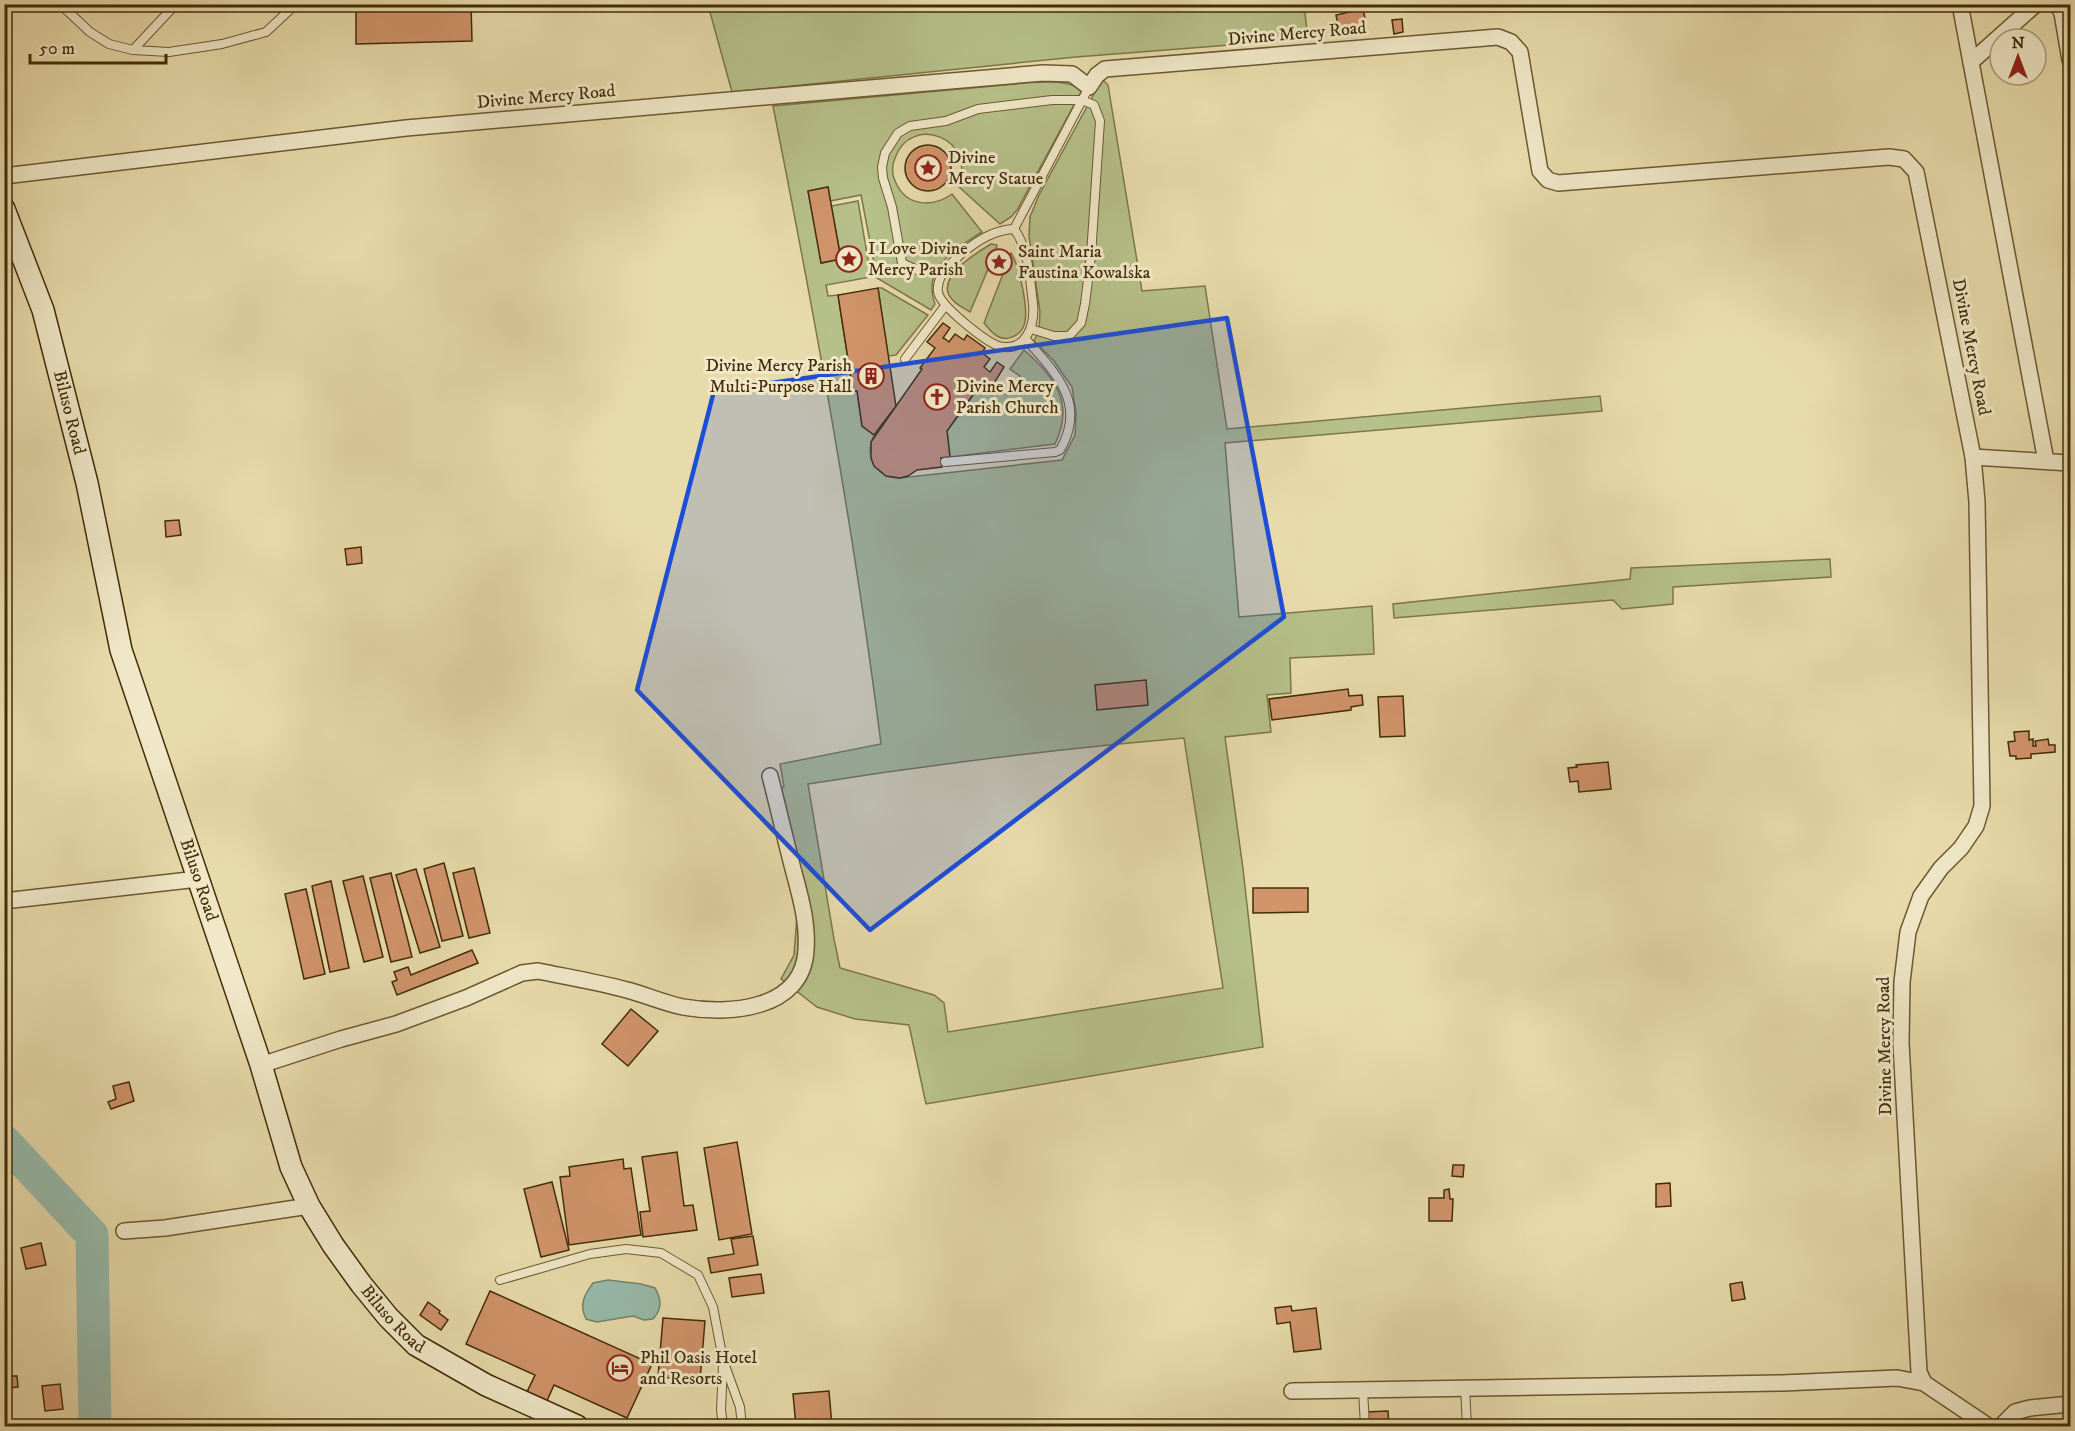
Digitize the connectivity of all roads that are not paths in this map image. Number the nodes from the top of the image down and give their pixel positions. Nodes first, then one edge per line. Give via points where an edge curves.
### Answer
1 (60, 4) edge
2 (176, 4) edge
3 (296, 4) edge
4 (1960, 4) edge
5 (2036, 4) edge
6 (2057, 4) edge
7 (132, 50) junction
8 (2070, 60) edge
9 (1971, 62) junction
10 (1085, 93) junction
11 (4, 176) edge
12 (4, 208) edge
13 (1014, 229) junction
14 (944, 272) junction
15 (945, 306) junction
16 (1031, 329) junction
17 (1025, 338) junction
18 (904, 359) dead end
19 (1973, 456) junction
20 (2046, 461) junction
21 (945, 462) dead end
22 (2070, 463) edge
23 (770, 776) dead end
24 (198, 879) junction
25 (4, 901) edge
26 (261, 1065) junction
27 (309, 1206) junction
28 (124, 1231) dead end
29 (500, 1280) dead end
30 (723, 1360) junction
31 (1924, 1383) junction
32 (1465, 1388) junction
33 (1363, 1390) junction
34 (1292, 1391) dead end
35 (2070, 1404) edge
36 (577, 1426) edge
37 (723, 1426) edge
38 (742, 1426) edge
39 (1365, 1426) edge
40 (1467, 1426) edge
41 (1988, 1426) edge
42 (2001, 1426) edge

1 - 7 lane via 109,45
2 - 7 lane
3 - 7 lane via 266,32 169,52
4 - 9 street
5 - 9 street
6 - 8 street
9 - 20 street
10 - 11 street, Divine Mercy Road via 1072,74 1043,73 406,128
10 - 13 lane, Divine Mercy Road
10 - 14 lane via 978,109 946,121 910,126 890,142 882,167 883,178 902,263 917,270
10 - 16 lane via 1100,121 1091,255 1081,323 1069,336
10 - 19 street, Divine Mercy Road via 1096,75 1105,69 1498,37 1511,42 1520,52 1540,171 1548,180 1558,183 1888,157 1904,159 1916,172
12 - 24 street, Biluso Road via 43,310 87,483 121,650
13 - 14 lane via 985,237
13 - 16 lane via 1022,243 1028,274 1033,309
14 - 15 lane via 938,292
15 - 17 lane via 997,345 1013,346
15 - 18 lane
16 - 17 lane
17 - 21 lane via 1068,395 1070,420 1060,450
19 - 20 street
19 - 31 street, Divine Mercy Road via 1982,806 1976,826 1921,896 1908,932 1902,982 1901,1043 1918,1372
20 - 22 street
23 - 26 street via 804,911 807,948 796,981 785,994 729,1011 684,1007 628,990 538,971 522,973 396,1024
24 - 25 street
24 - 26 street, Biluso Road
26 - 27 street, Biluso Road via 291,1167
27 - 28 street
27 - 36 street, Biluso Road via 361,1284 416,1345 486,1385
29 - 30 lane via 590,1254 626,1249 661,1253 698,1275 713,1307
30 - 37 lane
30 - 38 lane via 740,1407
31 - 32 street via 1897,1378
31 - 41 street
32 - 33 street
32 - 40 lane
33 - 34 street
33 - 39 lane
35 - 42 street via 2015,1412

